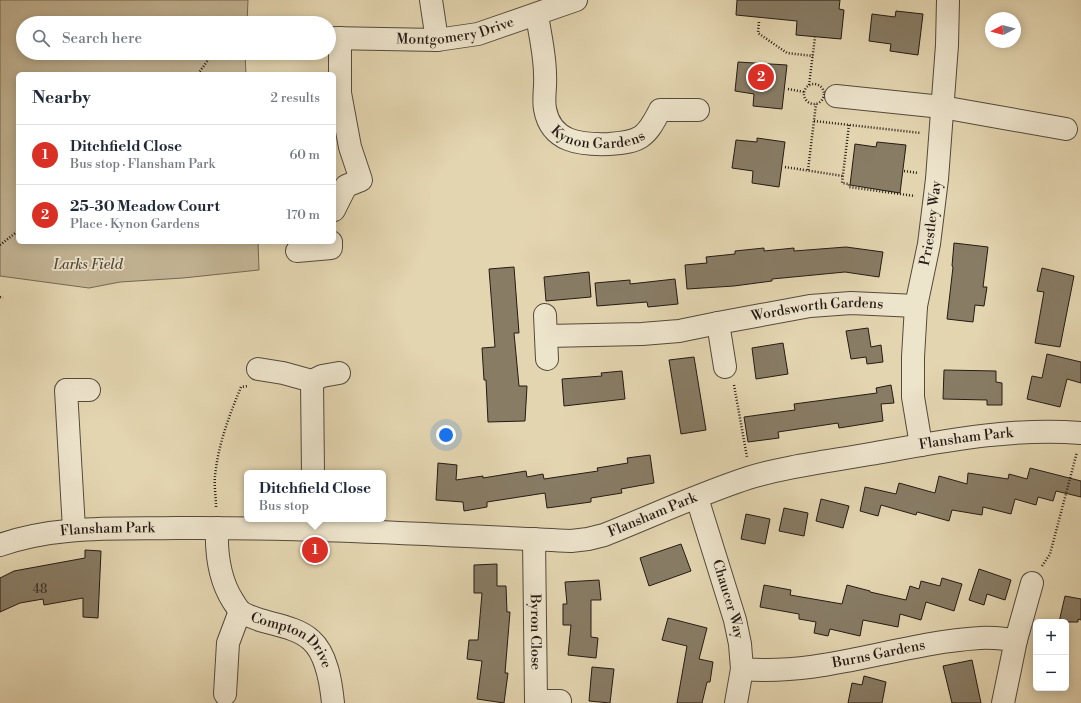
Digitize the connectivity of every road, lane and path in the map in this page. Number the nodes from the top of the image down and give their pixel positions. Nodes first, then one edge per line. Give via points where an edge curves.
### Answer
1 (431, 0) edge
2 (576, 0) edge
3 (948, 0) edge
4 (537, 15) junction
5 (759, 22) dead end
6 (815, 37) dead end
7 (336, 38) edge
8 (437, 40) junction
9 (336, 56) edge
10 (813, 56) junction
11 (208, 60) edge
12 (199, 72) edge
13 (809, 86) dead end
14 (788, 89) dead end
15 (804, 92) dead end
16 (836, 96) dead end
17 (816, 104) dead end
18 (942, 107) junction
19 (698, 110) dead end
20 (814, 121) junction
21 (850, 125) junction
22 (1074, 126) edge
23 (924, 134) dead end
24 (785, 167) dead end
25 (808, 170) junction
26 (904, 170) dead end
27 (924, 174) dead end
28 (843, 176) junction
29 (921, 197) dead end
30 (336, 206) edge
31 (16, 232) edge
32 (0, 244) edge
33 (331, 244) edge
34 (297, 251) dead end
35 (916, 306) junction
36 (718, 323) junction
37 (548, 359) dead end
38 (725, 367) joint
39 (258, 370) joint
40 (339, 373) dead end
41 (312, 381) junction
42 (90, 390) dead end
43 (1079, 440) edge
44 (921, 446) junction
45 (313, 470) edge
46 (750, 477) junction
47 (696, 498) junction
48 (314, 524) edge
49 (217, 528) junction
50 (74, 529) junction
51 (534, 539) junction
52 (0, 545) edge
53 (1032, 583) joint
54 (240, 612) junction
55 (1016, 640) junction
56 (742, 669) junction
57 (225, 694) dead end
58 (560, 701) dead end
59 (333, 703) edge
60 (736, 703) edge
61 (1003, 703) edge

1 - 8 street
2 - 4 street, Montgomery Drive
3 - 18 street, Priestley Way
4 - 8 street, Montgomery Drive via 478,34
4 - 19 street, Kynon Gardens via 546,74 545,108 549,124 558,134 569,140 595,144 634,141 647,132 660,110
5 - 10 path via 758,33 787,53
6 - 10 path
7 - 8 street, Montgomery Drive
9 - 30 street via 350,147 361,180 346,186
10 - 13 path
11 - 12 path
14 - 15 path
16 - 18 street
17 - 20 path
18 - 22 street
18 - 35 street, Priestley Way via 929,244
20 - 21 path
20 - 25 path
21 - 23 path
21 - 28 path
24 - 25 path
25 - 28 path
26 - 27 path
28 - 29 path via 842,183 849,184 849,187
31 - 32 path
33 - 34 street via 331,248
35 - 36 street, Wordsworth Gardens via 810,306
35 - 44 street, Priestley Way via 913,397
36 - 37 street, Wordsworth Gardens via 678,331 642,334 546,325
36 - 38 street
38 - 46 path via 731,372
39 - 41 street via 283,373
39 - 49 path via 256,386 241,387 220,447 215,477
40 - 41 street
41 - 45 street
42 - 50 street via 66,390
43 - 44 street, Flansham Park via 1051,430 1009,433
43 - 53 path via 1050,554
44 - 46 street, Flansham Park via 820,462
46 - 47 street, Flansham Park
47 - 51 street, Flansham Park via 593,538
47 - 56 street, Chaucer Way via 735,620
48 - 49 street, Flansham Park
48 - 51 street, Flansham Park
49 - 50 street, Flansham Park
49 - 54 street, Compton Drive via 216,549 219,568 227,592
50 - 52 street, Flansham Park
51 - 58 street, Byron Close via 536,701
53 - 55 street
54 - 57 street, Compton Drive via 228,643
54 - 59 street, Compton Drive via 312,640 326,666
55 - 56 street, Burns Gardens via 952,640 817,668 770,671
55 - 61 street
56 - 60 street, Chaucer Way

